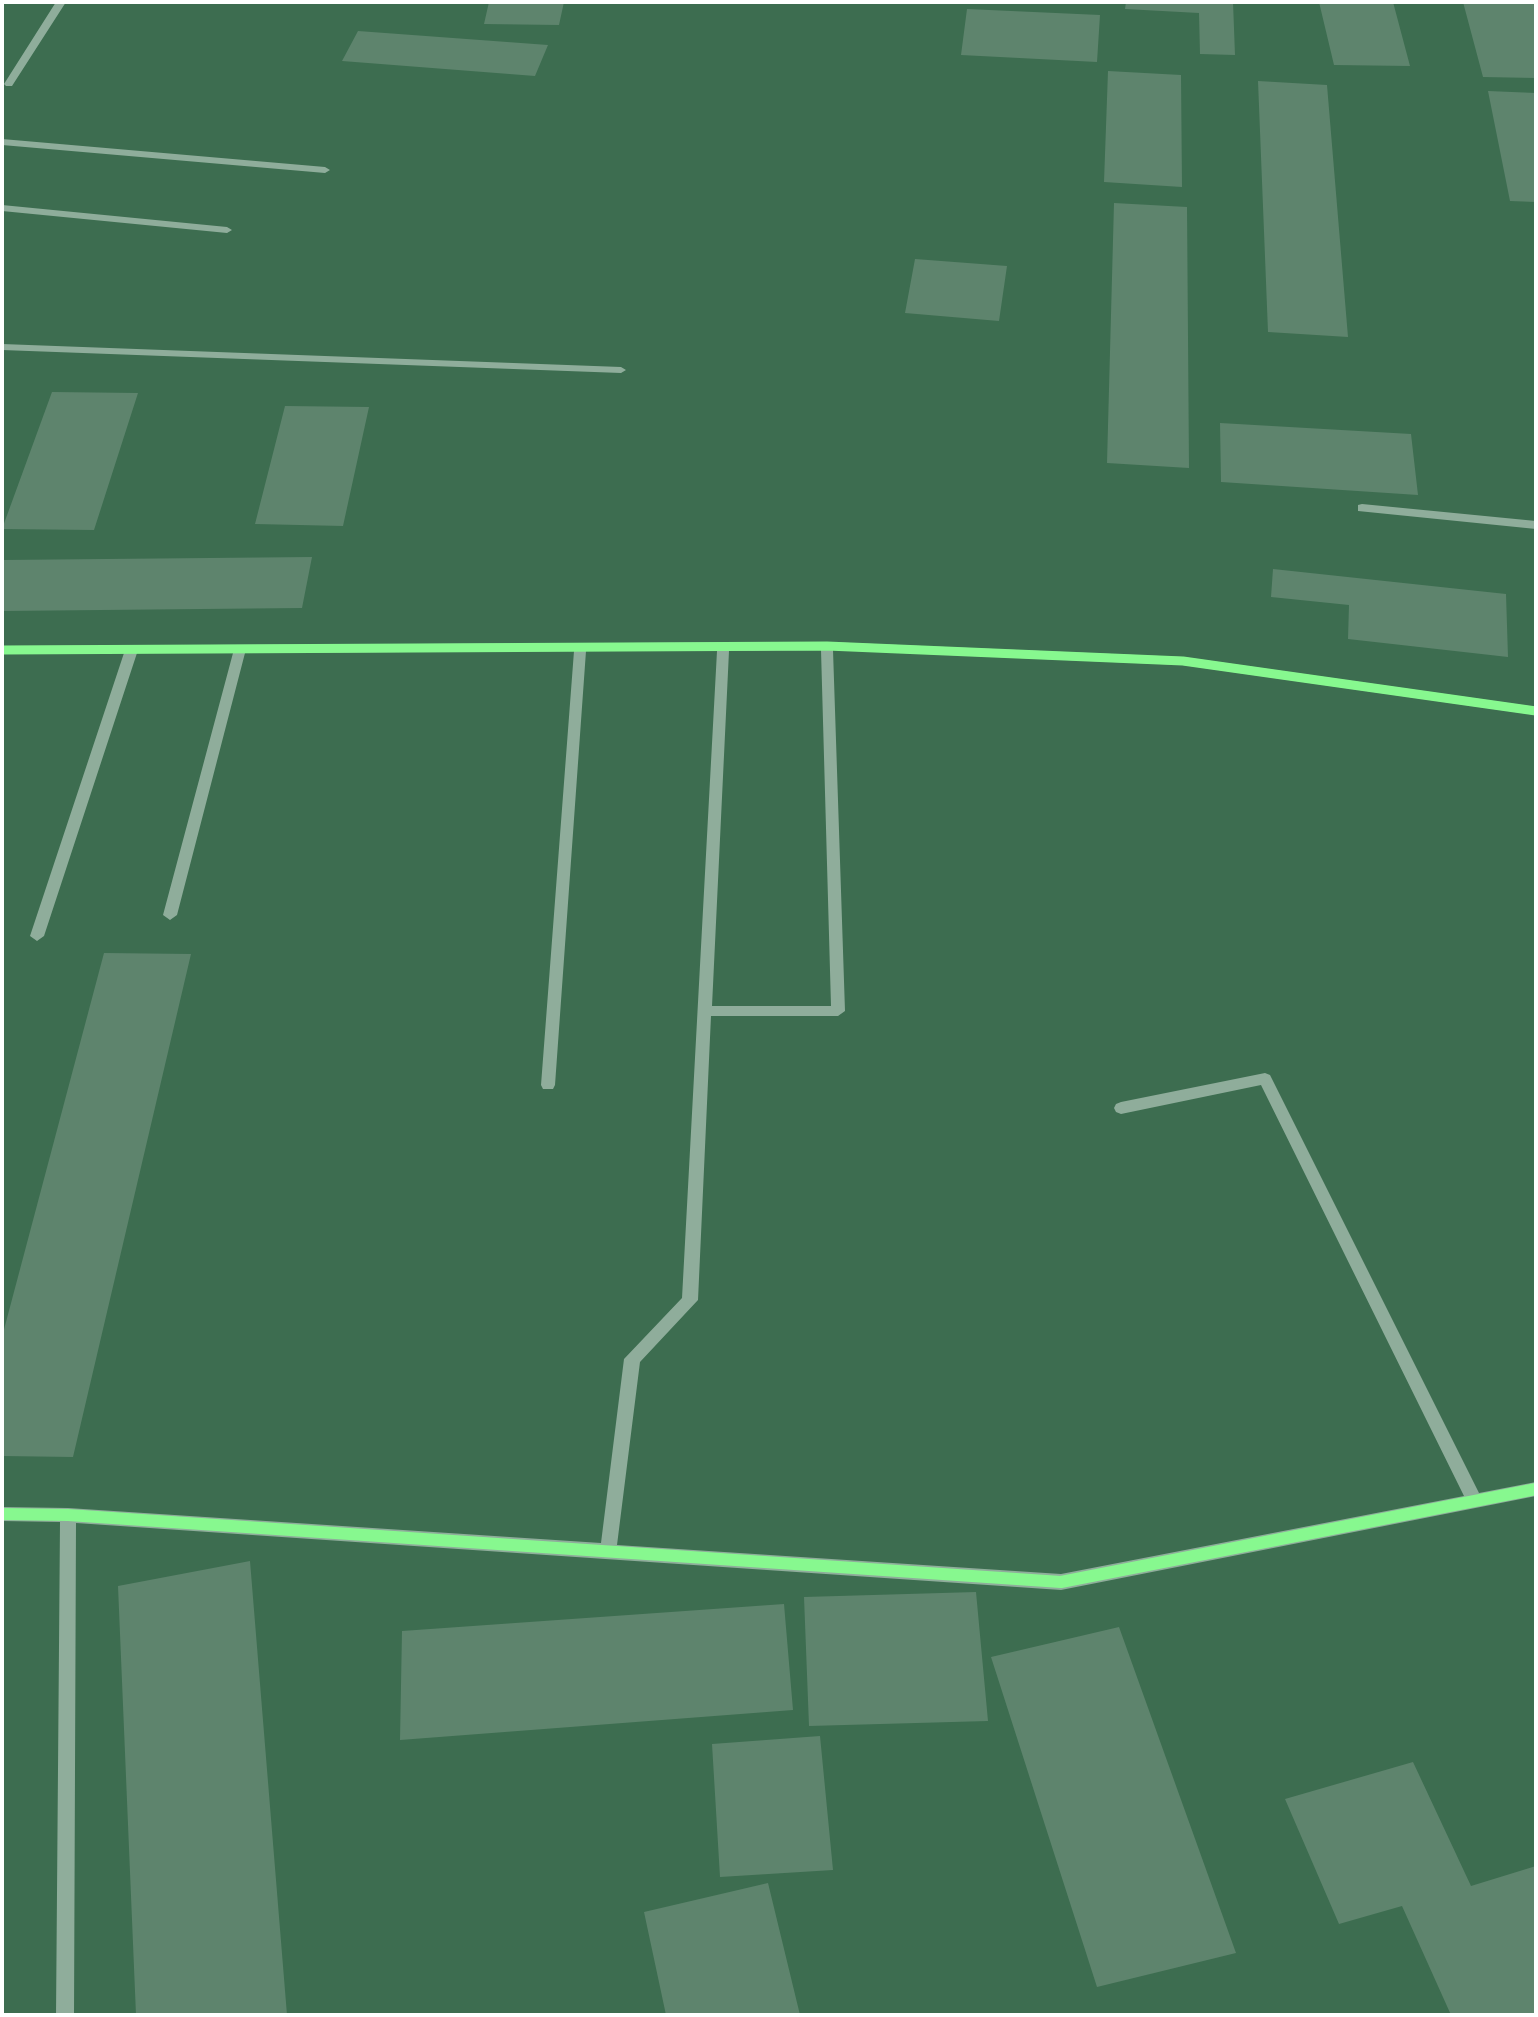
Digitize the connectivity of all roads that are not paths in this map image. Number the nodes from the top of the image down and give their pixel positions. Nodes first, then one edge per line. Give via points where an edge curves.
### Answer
1 (61, 2) edge
2 (9, 84) dead end
3 (2, 142) edge
4 (325, 170) dead end
5 (2, 208) edge
6 (227, 230) dead end
7 (2, 347) edge
8 (621, 370) dead end
9 (1362, 508) dead end
10 (1536, 525) edge
11 (827, 646) junction
12 (580, 647) junction
13 (723, 647) junction
14 (132, 649) junction
15 (240, 649) junction
16 (2, 650) edge
17 (1536, 711) edge
18 (170, 915) dead end
19 (37, 936) dead end
20 (705, 1011) junction
21 (548, 1085) dead end
22 (1121, 1108) dead end
23 (1536, 1489) edge
24 (1475, 1501) junction
25 (2, 1514) edge
26 (68, 1515) junction
27 (608, 1551) junction
28 (65, 2015) edge

1 - 2 street
3 - 4 street
5 - 6 street
7 - 8 street
9 - 10 street
11 - 13 street
11 - 17 street via 1183,661
11 - 20 street via 838,1011
12 - 13 street
12 - 15 street
12 - 21 street
13 - 20 street
14 - 15 street
14 - 16 street
14 - 19 street
15 - 18 street
20 - 27 street via 690,1300 632,1359
22 - 24 street via 1265,1079
23 - 24 street
24 - 27 street via 1061,1582
25 - 26 street
26 - 27 street
26 - 28 street

